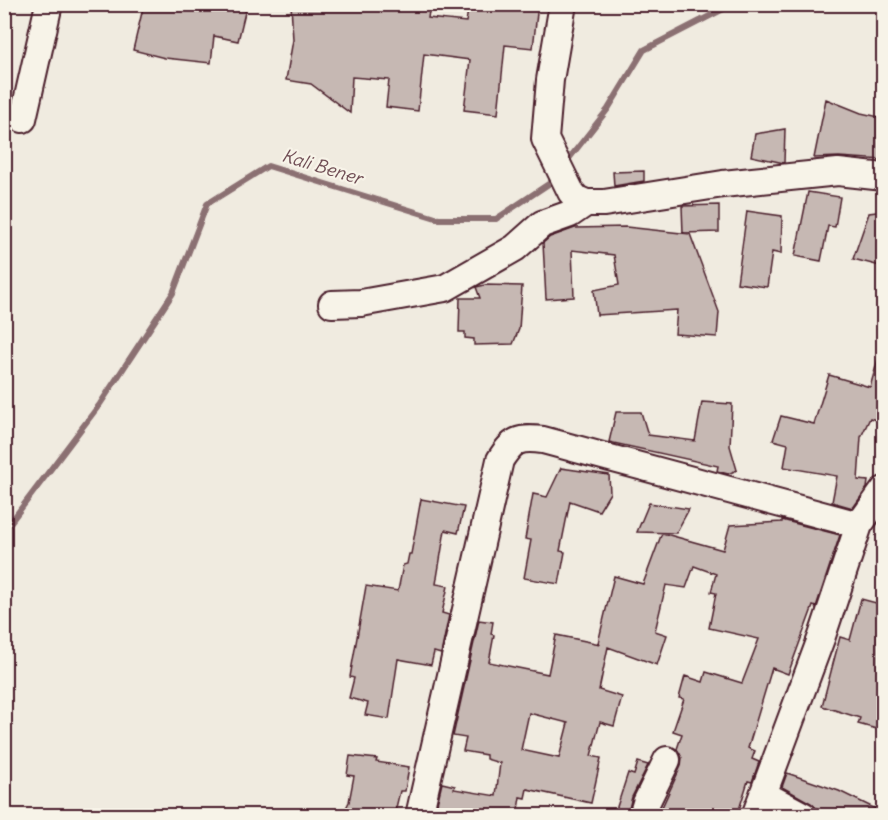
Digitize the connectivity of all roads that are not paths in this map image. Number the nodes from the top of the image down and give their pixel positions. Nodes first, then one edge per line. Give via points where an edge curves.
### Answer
1 (49, 4) edge
2 (563, 4) edge
3 (23, 119) dead end
4 (884, 177) edge
5 (582, 201) junction
6 (332, 304) dead end
7 (884, 490) edge
8 (859, 525) junction
9 (667, 760) dead end
10 (759, 805) edge
11 (419, 816) edge
12 (642, 816) edge
13 (804, 816) edge

1 - 3 street
2 - 5 street via 545,139 564,181
4 - 5 street via 838,172 723,184 604,203
5 - 6 street via 570,214 542,224 516,248 445,288 362,303
7 - 8 street
8 - 10 street
8 - 11 street via 543,440 526,438 511,443 500,460
9 - 12 street
10 - 13 street

